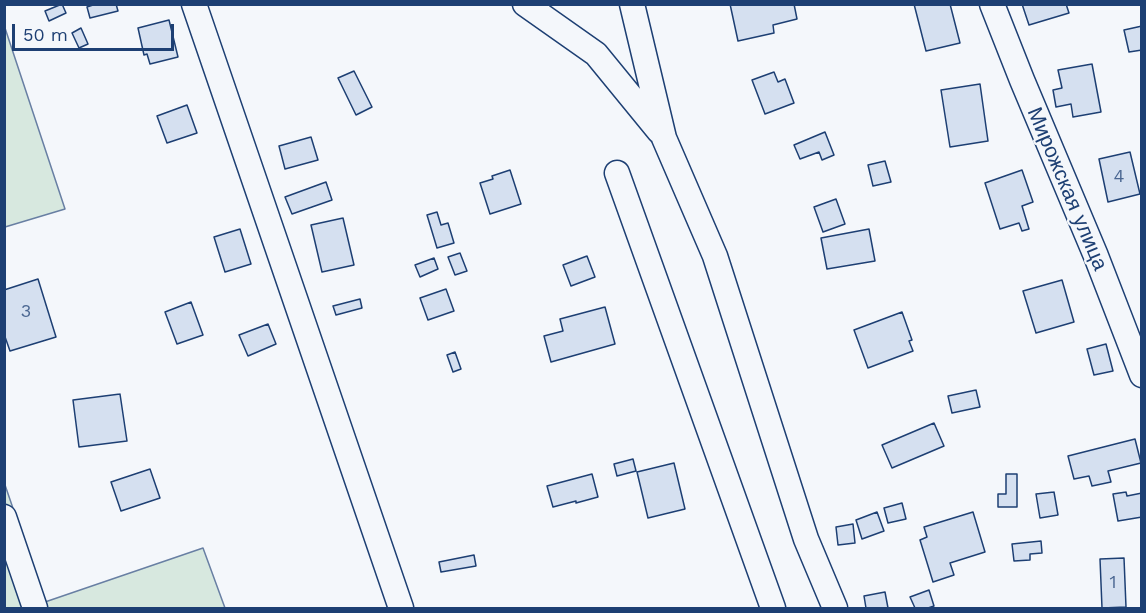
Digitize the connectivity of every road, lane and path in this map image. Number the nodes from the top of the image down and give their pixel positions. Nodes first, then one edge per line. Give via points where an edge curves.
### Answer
1 (194, 4) edge
2 (525, 4) edge
3 (632, 4) edge
4 (992, 4) edge
5 (664, 138) junction
6 (617, 173) dead end
7 (1142, 375) edge
8 (4, 517) edge
9 (35, 609) edge
10 (401, 609) edge
11 (773, 609) edge
12 (835, 609) edge

1 - 10 street
2 - 5 street via 596,54
3 - 5 street
4 - 7 street, Мирожская улица
5 - 12 street via 715,256 806,539
6 - 11 street
8 - 9 street

